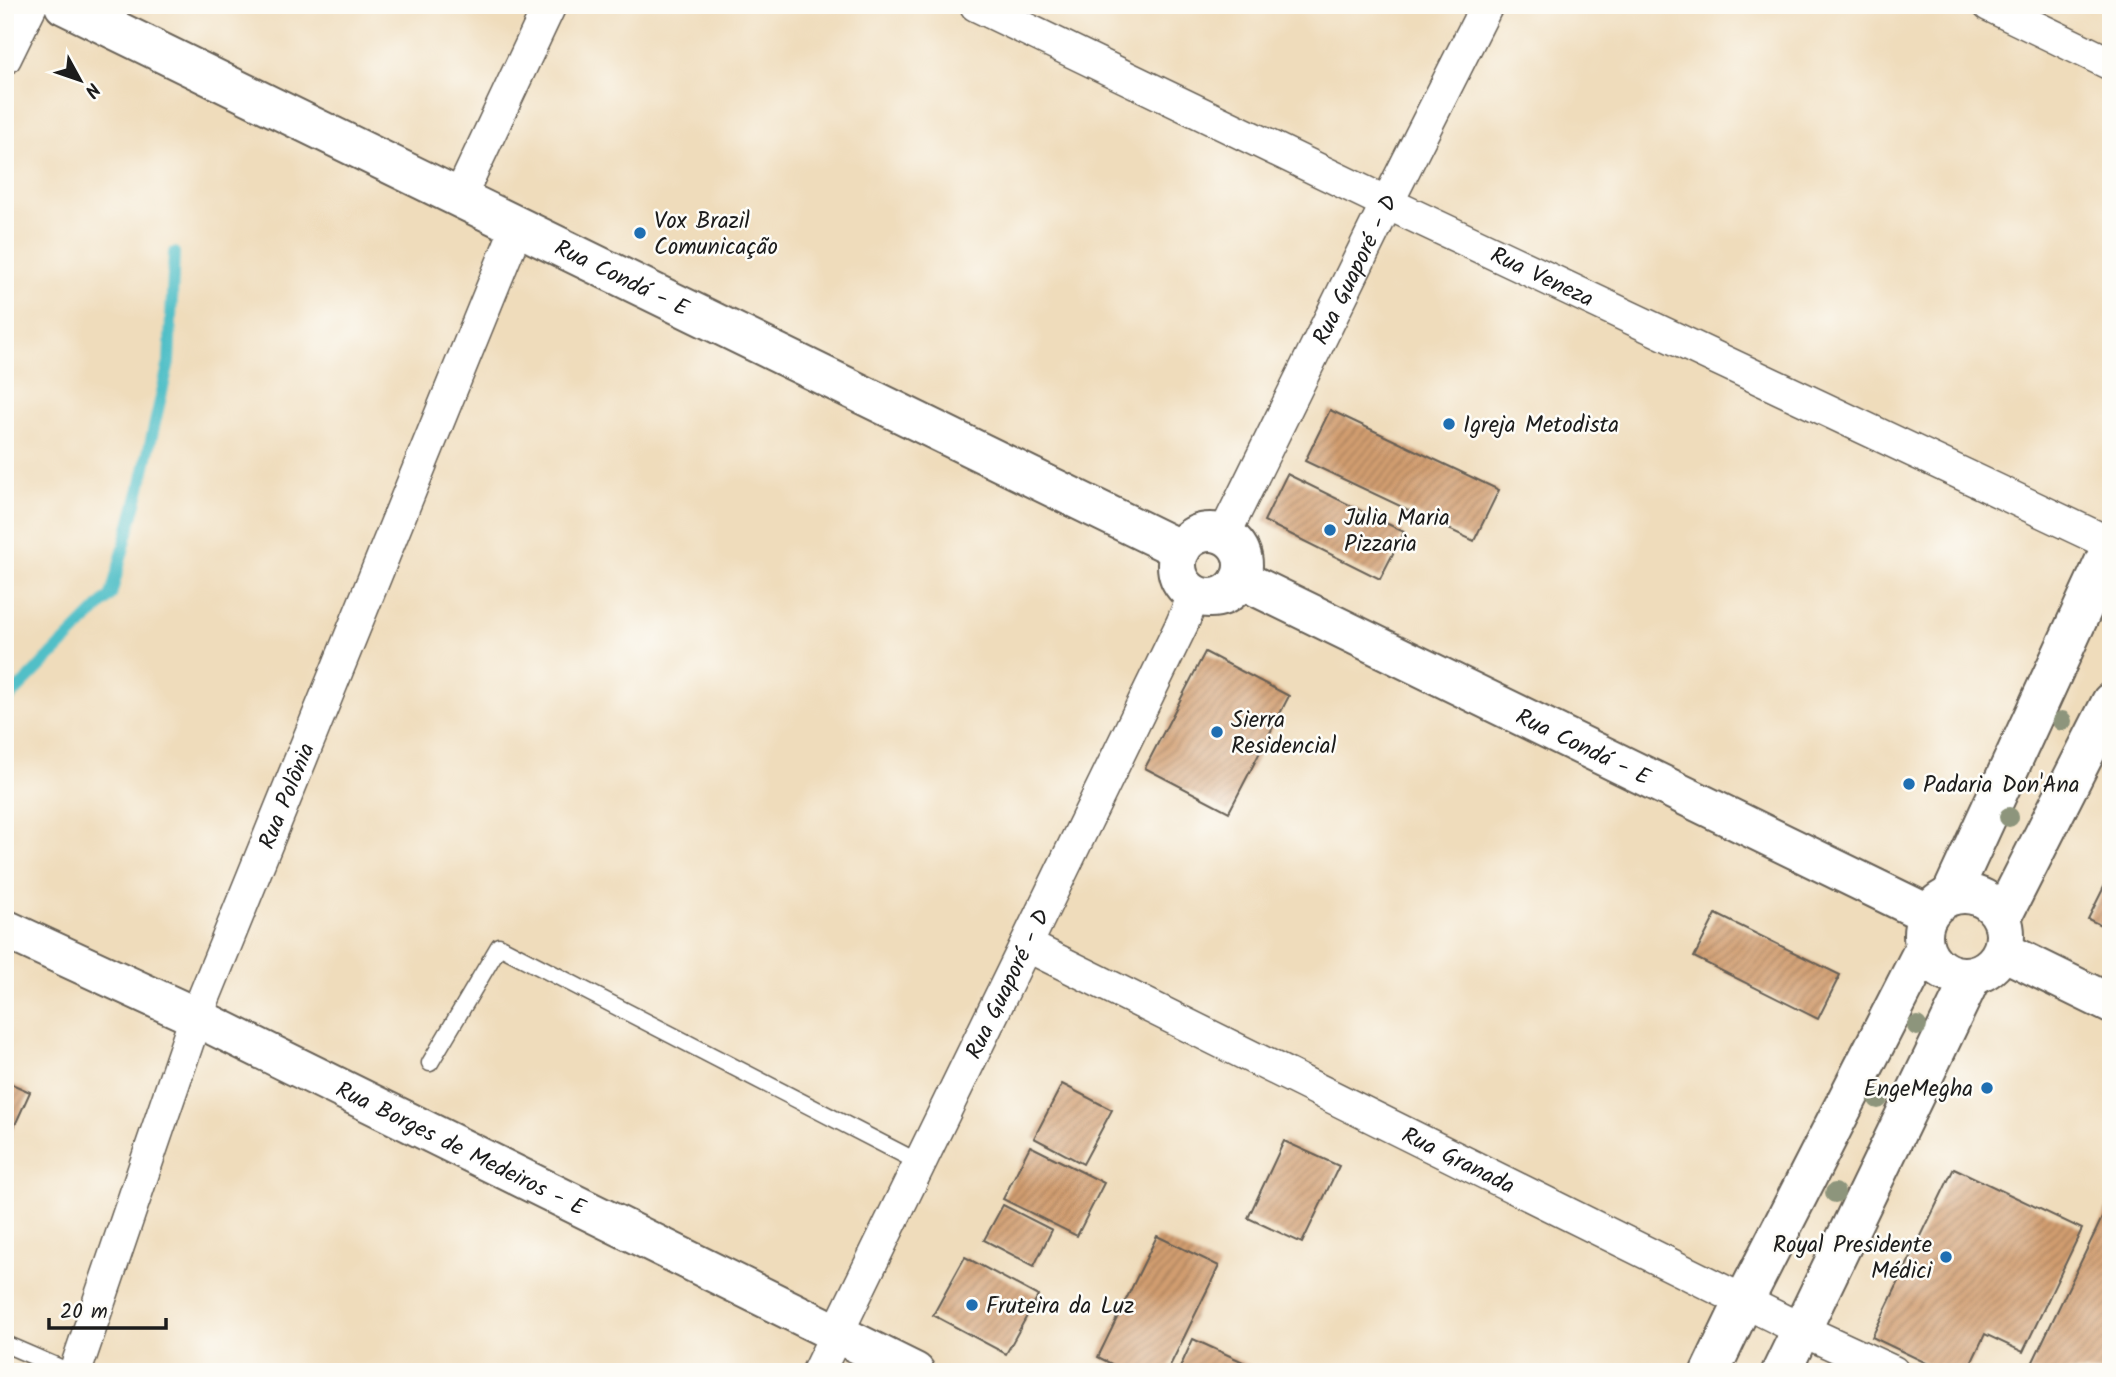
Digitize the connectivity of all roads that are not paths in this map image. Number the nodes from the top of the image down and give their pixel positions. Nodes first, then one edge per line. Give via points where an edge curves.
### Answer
1 (31, 5) edge
2 (64, 5) edge
3 (550, 5) edge
4 (976, 5) edge
5 (1487, 5) edge
6 (1989, 5) edge
7 (5, 58) edge
8 (2111, 64) edge
9 (459, 198) junction
10 (1387, 203) junction
11 (517, 227) junction
12 (1224, 535) junction
13 (2111, 546) edge
14 (1181, 550) junction
15 (1240, 579) junction
16 (1195, 593) junction
17 (2111, 702) edge
18 (1934, 919) junction
19 (5, 929) edge
20 (2002, 934) junction
21 (1026, 945) junction
22 (1972, 976) junction
23 (2111, 1004) edge
24 (196, 1017) junction
25 (430, 1063) dead end
26 (920, 1163) junction
27 (1744, 1301) junction
28 (1802, 1329) junction
29 (837, 1334) junction
30 (5, 1344) edge
31 (1856, 1364) edge
32 (72, 1372) edge
33 (818, 1372) edge
34 (915, 1372) edge
35 (1710, 1372) edge
36 (1781, 1372) edge
37 (1893, 1372) edge

1 - 7 street
2 - 9 street, Rua Condá - E
3 - 9 street
4 - 10 street, Rua Veneza
5 - 10 street, Rua Guaporé - D
6 - 8 street
9 - 11 street, Rua Condá - E
10 - 12 street, Rua Guaporé - D
10 - 13 street, Rua Veneza
11 - 14 street, Rua Condá - E
11 - 24 street, Rua Polônia
12 - 14 street via 1204,532
12 - 15 street via 1242,555
13 - 18 street
14 - 16 street via 1177,568
15 - 16 street via 1222,595 1210,598
15 - 18 street, Rua Condá - E
16 - 21 street, Rua Guaporé - D
17 - 20 street
18 - 20 street via 1971,894 1989,902
18 - 22 street via 1935,965 1952,975
18 - 27 street
19 - 24 street, Rua Borges de Medeiros - E
20 - 22 street via 1990,967
20 - 23 street
21 - 26 street, Rua Guaporé - D
21 - 27 street, Rua Granada
22 - 28 street
24 - 29 street, Rua Borges de Medeiros - E
24 - 32 street, Rua Polônia
25 - 26 lane via 499,946
26 - 29 street, Rua Guaporé - D
27 - 28 street, Rua Granada
27 - 35 street
28 - 31 street, Rua Granada
28 - 36 street
29 - 33 street, Rua Guaporé - D
29 - 34 street, Rua Borges de Medeiros - E
30 - 32 lane
31 - 37 street, Rua Granada

